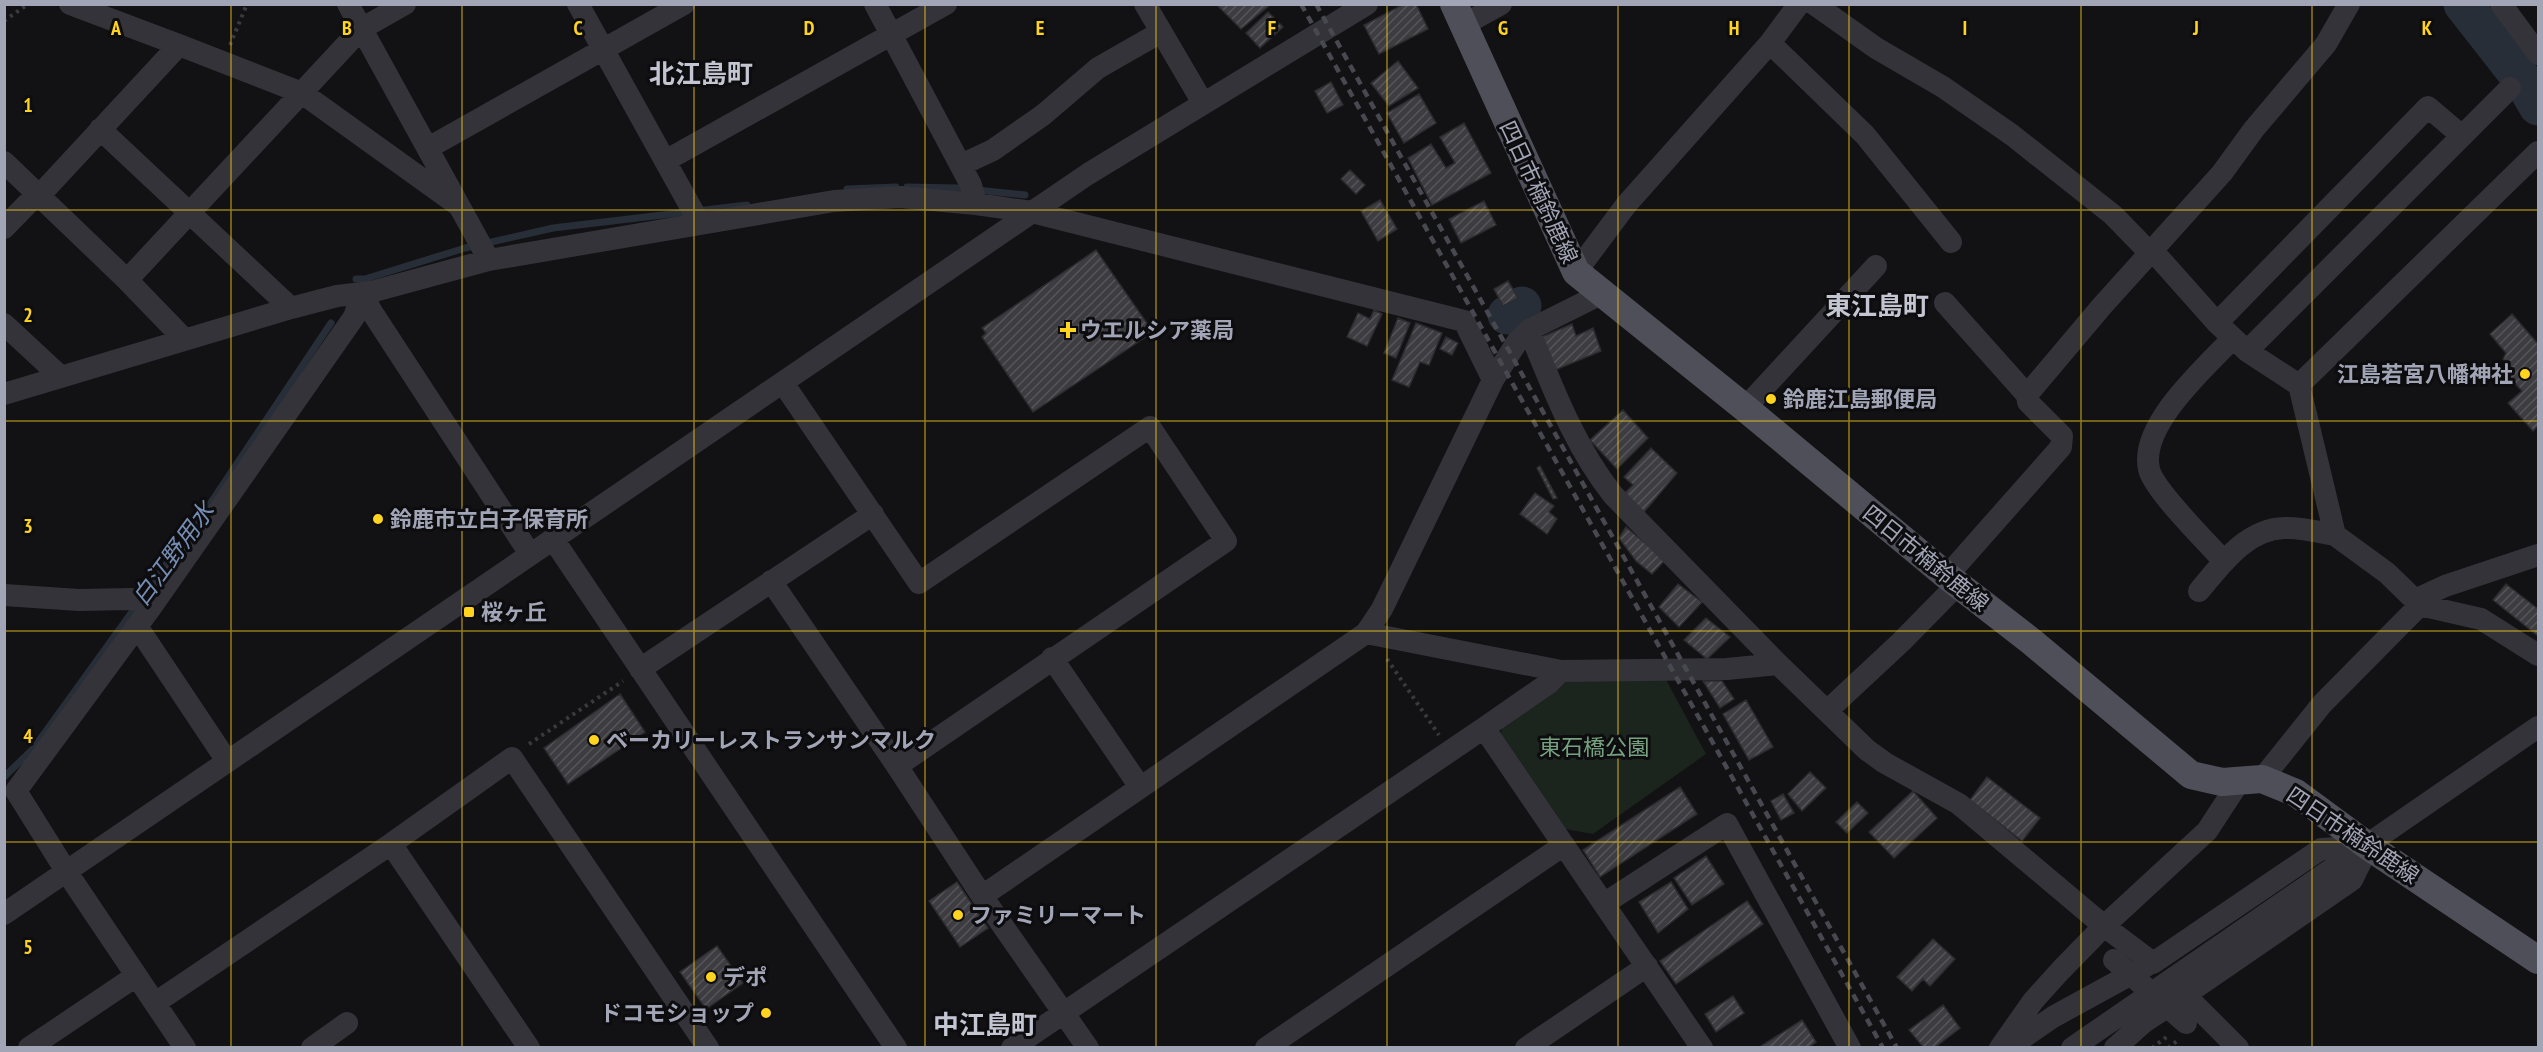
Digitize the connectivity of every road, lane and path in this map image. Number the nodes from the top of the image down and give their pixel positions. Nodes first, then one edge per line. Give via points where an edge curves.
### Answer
1 (28, 4) edge
2 (70, 4) edge
3 (247, 4) edge
4 (348, 4) edge
5 (405, 4) edge
6 (578, 4) edge
7 (684, 4) edge
8 (875, 4) edge
9 (946, 4) edge
10 (1145, 4) edge
11 (1367, 4) edge
12 (1501, 4) edge
13 (1799, 4) edge
14 (1814, 4) edge
15 (2349, 4) edge
16 (2501, 4) edge
17 (1458, 15) edge
18 (4, 21) edge
19 (361, 29) junction
20 (1161, 32) junction
21 (892, 34) junction
22 (1770, 43) junction
23 (178, 45) junction
24 (602, 50) junction
25 (2538, 54) edge
26 (223, 62) junction
27 (2510, 88) dead end
28 (302, 93) junction
29 (1203, 103) junction
30 (100, 129) junction
31 (2462, 136) junction
32 (428, 148) junction
33 (2538, 152) edge
34 (665, 161) junction
35 (4, 162) edge
36 (970, 187) junction
37 (38, 195) junction
38 (458, 205) junction
39 (1032, 212) junction
40 (190, 214) junction
41 (699, 222) junction
42 (4, 228) edge
43 (1951, 242) dead end
44 (483, 251) junction
45 (2151, 251) junction
46 (1876, 266) dead end
47 (1576, 272) junction
48 (127, 280) junction
49 (362, 294) junction
50 (1601, 294) junction
51 (1945, 303) dead end
52 (291, 309) junction
53 (4, 324) edge
54 (1529, 330) junction
55 (2232, 337) junction
56 (185, 340) junction
57 (61, 377) junction
58 (1493, 380) junction
59 (783, 383) junction
60 (2299, 385) junction
61 (11, 392) edge
62 (2027, 395) junction
63 (1745, 408) junction
64 (4, 410) edge
65 (873, 514) junction
66 (2335, 535) junction
67 (553, 539) junction
68 (530, 554) junction
69 (2538, 555) edge
70 (2224, 561) junction
71 (1953, 580) junction
72 (771, 582) junction
73 (2199, 591) dead end
74 (4, 595) edge
75 (144, 602) junction
76 (2417, 602) junction
77 (134, 630) junction
78 (1368, 634) junction
79 (2538, 655) edge
80 (1052, 658) junction
81 (1778, 664) junction
82 (1561, 670) junction
83 (631, 675) junction
84 (1827, 711) junction
85 (2538, 727) edge
86 (1484, 728) junction
87 (1450, 750) junction
88 (512, 758) junction
89 (227, 761) junction
90 (897, 765) junction
91 (2252, 779) junction
92 (11, 782) edge
93 (1140, 788) junction
94 (391, 844) junction
95 (1564, 845) junction
96 (2368, 846) junction
97 (66, 872) junction
98 (982, 896) junction
99 (1605, 903) junction
100 (4, 914) edge
101 (2104, 926) junction
102 (2114, 960) dead end
103 (2538, 960) edge
104 (2153, 963) junction
105 (1647, 966) junction
106 (136, 976) junction
107 (2185, 995) junction
108 (155, 1003) junction
109 (1064, 1012) junction
110 (347, 1023) dead end
111 (2186, 1023) dead end
112 (29, 1047) edge
113 (185, 1047) edge
114 (312, 1047) edge
115 (529, 1047) edge
116 (708, 1047) edge
117 (896, 1047) edge
118 (1012, 1047) edge
119 (1088, 1047) edge
120 (1266, 1047) edge
121 (1527, 1047) edge
122 (1702, 1047) edge
123 (1850, 1047) edge
124 (2000, 1047) edge
125 (2008, 1047) edge
126 (2072, 1047) edge
127 (2115, 1047) edge
128 (2238, 1047) edge

1 - 18 path
2 - 23 street
3 - 26 path
4 - 19 street
5 - 19 street
6 - 24 street
7 - 24 street
8 - 21 street
9 - 21 street
10 - 20 street
11 - 29 street
12 - 17 street
13 - 22 street
14 - 45 street via 2012,135 2113,215
15 - 45 street via 2326,44 2222,173
16 - 25 street
17 - 47 main road, 四日市楠鈴鹿線
19 - 28 street
19 - 32 street
20 - 29 street
20 - 36 street via 1098,68 1043,115 993,150
21 - 34 street
21 - 36 street
22 - 43 street via 1865,135
22 - 47 street via 1626,205
23 - 26 street
23 - 30 street
24 - 32 street
24 - 34 street
26 - 28 street
27 - 31 street
28 - 38 street
28 - 40 street
29 - 39 street
30 - 37 street
30 - 40 street
31 - 55 street
31 - 55 street via 2428,107
32 - 38 street
33 - 60 street
34 - 41 street
35 - 37 street
36 - 39 street
36 - 41 street via 834,201
37 - 42 street
37 - 48 street
38 - 44 street
39 - 58 street via 1464,321
39 - 59 street
40 - 48 street
40 - 52 street
41 - 44 street
44 - 49 street
45 - 55 street
45 - 62 street
46 - 63 street
47 - 50 main road, 四日市楠鈴鹿線
48 - 56 street
49 - 52 street via 337,296
49 - 68 street
49 - 75 street via 354,317
50 - 54 street
50 - 63 main road, 四日市楠鈴鹿線
51 - 62 street
52 - 56 street
53 - 57 street
54 - 58 street
54 - 81 street via 1565,418 1599,477
55 - 60 street
55 - 70 street via 2167,410 2154,436 2149,459 2149,470 2156,483
56 - 57 street
57 - 61 street
58 - 78 street
59 - 65 street
59 - 67 street
60 - 66 street
61 - 64 street
62 - 71 street via 2028,402 2061,436 2061,447
63 - 71 main road, 四日市楠鈴鹿線
65 - 72 street
65 - 80 street via 919,583 1150,427 1226,541
66 - 70 street via 2281,528 2259,534
66 - 76 street
67 - 68 street
67 - 83 street
68 - 89 street
69 - 76 street via 2445,586
70 - 73 street
71 - 84 street via 1901,642
71 - 91 main road, 四日市楠鈴鹿線 via 2191,775 2222,782
72 - 83 street
72 - 90 street
74 - 75 street
75 - 77 street
76 - 79 street via 2481,619
76 - 91 street
77 - 89 street via 143,635
77 - 92 street
78 - 82 street
78 - 87 path
78 - 93 street
80 - 90 street
80 - 93 street
81 - 82 street via 1727,669
81 - 84 street
82 - 86 street via 1549,683
83 - 88 path
83 - 117 street
84 - 101 street via 1885,763 1959,804
85 - 96 street
86 - 87 street
86 - 95 street
87 - 109 street
88 - 94 street
88 - 116 street
89 - 97 street
90 - 98 street
91 - 96 main road, 四日市楠鈴鹿線 via 2296,793
91 - 101 street via 2207,831
92 - 97 street
93 - 98 street
94 - 108 street
94 - 115 street
95 - 99 street
95 - 120 street
96 - 103 main road, 四日市楠鈴鹿線
96 - 104 street via 2321,849
96 - 107 street via 2352,880
96 - 126 street
97 - 100 street
97 - 106 street
98 - 109 street
99 - 105 street
99 - 123 street via 1727,824
101 - 104 street
101 - 124 street via 2033,1001
102 - 111 street, bridge
104 - 125 street via 2053,1017
105 - 121 street
105 - 122 street
106 - 108 street
106 - 112 street
107 - 127 street
107 - 128 street
108 - 113 street
109 - 118 street
109 - 119 street
110 - 114 street

